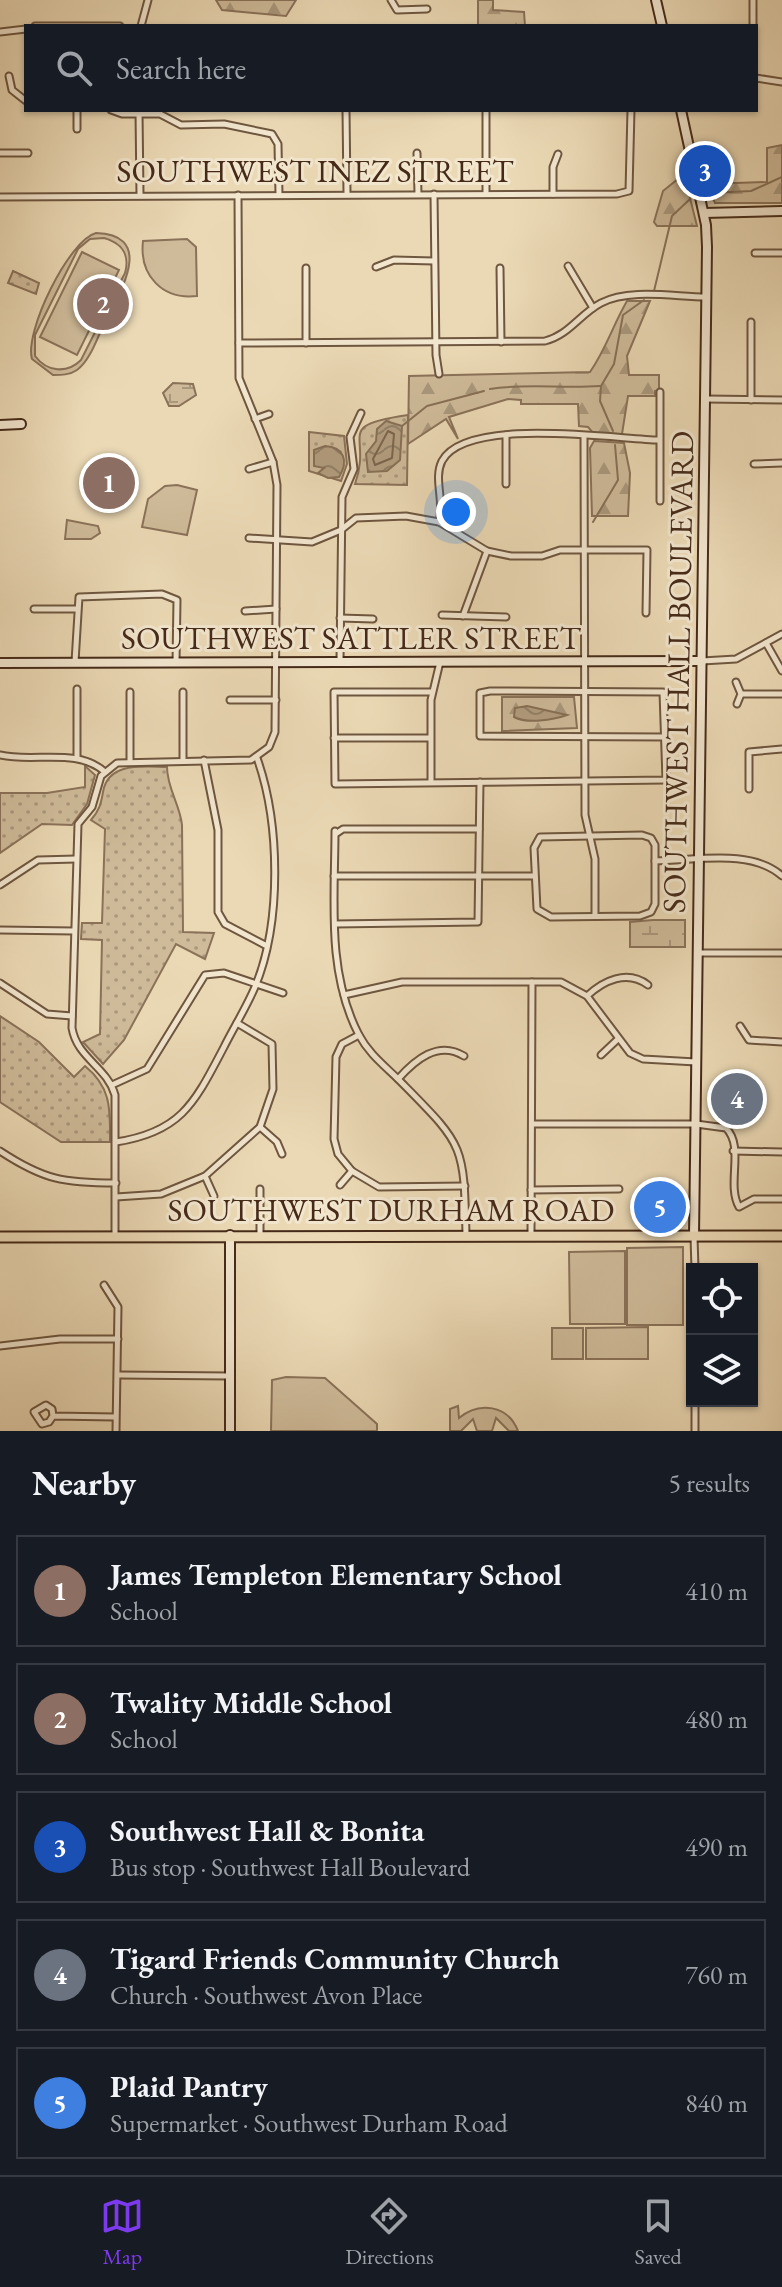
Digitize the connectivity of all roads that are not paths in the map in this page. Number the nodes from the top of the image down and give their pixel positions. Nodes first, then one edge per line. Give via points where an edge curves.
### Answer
1 (148, 0) edge
2 (656, 0) edge
3 (753, 0) edge
4 (392, 4) edge
5 (427, 9) dead end
6 (142, 24) edge
7 (662, 24) edge
8 (753, 24) edge
9 (24, 29) edge
10 (0, 32) edge
11 (9, 76) dead end
12 (758, 78) edge
13 (782, 82) edge
14 (24, 99) edge
15 (77, 112) edge
16 (139, 112) edge
17 (346, 112) edge
18 (486, 112) edge
19 (631, 112) edge
20 (681, 112) edge
21 (77, 129) dead end
22 (0, 153) edge
23 (28, 153) dead end
24 (417, 153) dead end
25 (558, 154) dead end
26 (347, 193) junction
27 (418, 194) junction
28 (434, 194) junction
29 (486, 194) junction
30 (553, 194) junction
31 (140, 195) junction
32 (238, 195) junction
33 (279, 195) junction
34 (0, 197) edge
35 (782, 211) edge
36 (704, 213) junction
37 (755, 253) dead end
38 (782, 253) edge
39 (434, 261) junction
40 (568, 266) dead end
41 (376, 267) dead end
42 (306, 268) dead end
43 (500, 268) dead end
44 (706, 297) junction
45 (593, 308) junction
46 (751, 322) dead end
47 (501, 342) junction
48 (239, 343) junction
49 (306, 343) junction
50 (436, 343) junction
51 (439, 374) dead end
52 (660, 392) dead end
53 (705, 399) junction
54 (751, 400) junction
55 (782, 400) edge
56 (361, 413) dead end
57 (269, 414) dead end
58 (255, 419) junction
59 (21, 424) dead end
60 (0, 425) edge
61 (506, 435) junction
62 (584, 436) junction
63 (659, 440) junction
64 (273, 462) junction
65 (782, 463) edge
66 (754, 464) dead end
67 (249, 469) dead end
68 (506, 484) dead end
69 (660, 501) dead end
70 (439, 522) junction
71 (341, 530) junction
72 (249, 538) dead end
73 (277, 543) junction
74 (586, 550) junction
75 (487, 551) junction
76 (34, 609) dead end
77 (76, 609) junction
78 (276, 609) junction
79 (245, 611) dead end
80 (646, 613) dead end
81 (442, 615) dead end
82 (463, 616) junction
83 (506, 617) dead end
84 (340, 618) junction
85 (373, 619) dead end
86 (782, 634) edge
87 (766, 643) junction
88 (340, 661) junction
89 (440, 661) junction
90 (584, 661) junction
91 (702, 661) junction
92 (276, 662) junction
93 (0, 663) edge
94 (75, 663) junction
95 (176, 663) junction
96 (782, 671) edge
97 (736, 682) dead end
98 (77, 689) dead end
99 (130, 692) dead end
100 (183, 692) dead end
101 (432, 692) junction
102 (585, 692) junction
103 (741, 694) junction
104 (782, 694) edge
105 (230, 700) dead end
106 (276, 700) junction
107 (737, 704) dead end
108 (584, 736) junction
109 (665, 737) junction
110 (334, 738) junction
111 (430, 738) junction
112 (782, 749) edge
113 (0, 755) edge
114 (77, 758) junction
115 (257, 758) junction
116 (183, 760) junction
117 (204, 760) junction
118 (130, 761) junction
119 (105, 772) junction
120 (585, 781) junction
121 (431, 782) junction
122 (480, 782) junction
123 (749, 789) dead end
124 (479, 829) junction
125 (589, 835) junction
126 (76, 859) junction
127 (655, 861) junction
128 (700, 861) junction
129 (334, 876) junction
130 (479, 876) junction
131 (533, 876) junction
132 (782, 876) edge
133 (0, 885) edge
134 (595, 916) junction
135 (335, 924) junction
136 (0, 930) edge
137 (74, 931) junction
138 (265, 945) junction
139 (699, 953) junction
140 (782, 953) edge
141 (532, 982) junction
142 (0, 983) edge
143 (256, 984) junction
144 (648, 985) dead end
145 (283, 993) dead end
146 (344, 995) junction
147 (587, 996) junction
148 (72, 1016) junction
149 (237, 1023) junction
150 (740, 1026) dead end
151 (359, 1035) junction
152 (618, 1039) junction
153 (782, 1042) edge
154 (601, 1055) dead end
155 (464, 1056) dead end
156 (697, 1062) junction
157 (398, 1079) junction
158 (112, 1085) junction
159 (532, 1124) junction
160 (696, 1124) junction
161 (260, 1127) junction
162 (116, 1142) junction
163 (0, 1151) edge
164 (733, 1151) junction
165 (782, 1152) edge
166 (282, 1154) dead end
167 (352, 1171) junction
168 (205, 1176) junction
169 (116, 1183) junction
170 (340, 1185) dead end
171 (465, 1186) junction
172 (260, 1189) dead end
173 (619, 1189) dead end
174 (531, 1190) junction
175 (214, 1196) dead end
176 (116, 1197) junction
177 (782, 1199) edge
178 (230, 1235) junction
179 (260, 1235) junction
180 (466, 1235) junction
181 (531, 1235) junction
182 (115, 1236) junction
183 (694, 1236) junction
184 (782, 1236) edge
185 (0, 1237) edge
186 (695, 1263) edge
187 (104, 1285) dead end
188 (118, 1339) junction
189 (0, 1346) edge
190 (119, 1375) junction
191 (229, 1376) junction
192 (695, 1407) edge
193 (53, 1416) dead end
194 (115, 1417) junction
195 (116, 1431) edge
196 (230, 1431) edge
197 (695, 1431) edge

1 - 6 street
2 - 7 main road
3 - 8 street
4 - 5 street
9 - 10 street
11 - 14 street via 12,90
12 - 13 street
15 - 21 street
16 - 31 street
16 - 33 street via 160,114 181,125 224,124 272,134 277,141
17 - 26 street
18 - 29 street
19 - 30 street, SOUTHWEST INEZ STREET via 629,191
20 - 36 main road, SOUTHWEST HALL BOULEVARD
22 - 23 street
24 - 27 street
25 - 30 street
26 - 27 street, SOUTHWEST INEZ STREET
26 - 33 street, SOUTHWEST INEZ STREET
27 - 28 street, SOUTHWEST INEZ STREET
28 - 29 street, SOUTHWEST INEZ STREET
28 - 39 street
29 - 30 street, SOUTHWEST INEZ STREET
31 - 32 street, SOUTHWEST INEZ STREET
31 - 34 street, SOUTHWEST INEZ STREET
32 - 33 street, SOUTHWEST INEZ STREET
32 - 48 street
35 - 36 main road
36 - 44 main road, SOUTHWEST HALL BOULEVARD
37 - 38 street
39 - 41 street via 394,260
39 - 50 street
40 - 45 street
42 - 49 street
43 - 47 street
44 - 45 street via 629,296
44 - 53 main road, SOUTHWEST HALL BOULEVARD
45 - 47 street via 560,337
46 - 54 street
47 - 50 street
48 - 49 street
48 - 58 street via 241,385
49 - 50 street
50 - 51 street
52 - 63 street
53 - 54 street
53 - 91 main road, SOUTHWEST HALL BOULEVARD
54 - 55 street
56 - 71 street via 350,437 354,469 342,497
57 - 58 street
58 - 64 street
59 - 60 main road
61 - 62 street
61 - 68 street
61 - 70 street via 472,439 448,453 438,478 443,501
62 - 63 street
62 - 74 street
63 - 69 street
64 - 67 street
64 - 73 street
65 - 66 street
70 - 71 street via 372,516 351,520
70 - 75 street
71 - 73 street via 312,542
71 - 84 street
72 - 73 street
73 - 78 street
74 - 75 street via 526,557
74 - 80 street via 647,550
74 - 90 street
75 - 82 street
76 - 77 street
77 - 94 street
77 - 95 street via 79,597 87,595 167,594 177,600
78 - 79 street
78 - 92 street
81 - 82 street
82 - 83 street
84 - 85 street
84 - 88 street
86 - 87 street
87 - 91 street via 736,659
87 - 96 street
88 - 89 main road, SOUTHWEST SATTLER STREET
88 - 92 main road, SOUTHWEST SATTLER STREET
89 - 90 main road, SOUTHWEST SATTLER STREET
89 - 101 street
90 - 91 main road, SOUTHWEST SATTLER STREET
90 - 102 street
91 - 128 main road, SOUTHWEST HALL BOULEVARD
92 - 95 main road, SOUTHWEST SATTLER STREET
92 - 106 street
93 - 94 main road, SOUTHWEST SATTLER STREET
94 - 95 main road, SOUTHWEST SATTLER STREET
97 - 103 street
98 - 114 street
99 - 118 street
100 - 116 street
101 - 110 street via 334,692
101 - 111 street
102 - 108 street
102 - 108 street via 480,693 480,736
102 - 109 street via 663,692
103 - 104 street
103 - 107 street
105 - 106 street
106 - 115 street via 274,738
108 - 109 street
108 - 120 street
109 - 120 street via 666,780
110 - 111 street
110 - 121 street via 335,784
111 - 121 street
112 - 123 street via 749,752
113 - 114 street
114 - 119 street via 92,760
115 - 117 street
115 - 138 street via 275,833
116 - 117 street
116 - 118 street
117 - 138 street via 218,830 218,912 225,924
118 - 119 street
119 - 126 street via 92,807 78,824
120 - 122 street
120 - 125 street
121 - 122 street
122 - 124 street
124 - 129 street via 343,829 336,832
124 - 130 street
125 - 127 street via 647,836 654,841
125 - 131 street via 540,837
125 - 134 street via 595,859
126 - 133 street via 38,860
126 - 137 street
127 - 128 street
127 - 134 street via 651,912
128 - 132 street via 756,861
128 - 139 main road, SOUTHWEST HALL BOULEVARD
129 - 130 street
129 - 135 street
130 - 131 street
130 - 135 street via 478,922
131 - 134 street via 535,906 542,914
135 - 146 street
136 - 137 street
137 - 148 street
138 - 143 street
139 - 140 street
139 - 156 main road, SOUTHWEST HALL BOULEVARD
141 - 146 street via 402,982
141 - 147 street via 561,982
141 - 159 street
142 - 148 street via 47,1014
143 - 145 street
143 - 149 street
143 - 158 street via 224,973 205,975 147,1069
144 - 147 street via 641,979 611,978
146 - 151 street
147 - 152 street
148 - 158 street via 79,1049
149 - 161 street via 272,1044 273,1089
149 - 162 street via 184,1114 146,1138
150 - 153 street via 749,1040
151 - 157 street
151 - 167 street via 342,1044 336,1057 335,1147
152 - 154 street
152 - 156 street via 643,1059
155 - 157 street via 454,1050 433,1052 418,1058
156 - 160 main road, SOUTHWEST HALL BOULEVARD
157 - 171 street via 456,1141
158 - 162 street
159 - 160 street
159 - 174 street
160 - 164 street via 726,1128 733,1137
160 - 183 main road, SOUTHWEST HALL BOULEVARD
161 - 166 street
161 - 168 street
162 - 169 street
163 - 169 street via 48,1179
164 - 165 street
164 - 177 street via 733,1193 739,1207 753,1199
167 - 170 street
167 - 171 street via 379,1187
168 - 175 street
168 - 176 street via 161,1194
169 - 176 street
171 - 180 street
172 - 179 street
173 - 174 street
174 - 181 street
176 - 182 street
178 - 179 main road, SOUTHWEST DURHAM ROAD
178 - 182 main road, SOUTHWEST DURHAM ROAD
178 - 191 main road
179 - 180 main road, SOUTHWEST DURHAM ROAD
180 - 181 main road, SOUTHWEST DURHAM ROAD
181 - 183 main road, SOUTHWEST DURHAM ROAD
182 - 185 main road, SOUTHWEST DURHAM ROAD
183 - 184 main road, SOUTHWEST DURHAM ROAD
183 - 186 street
187 - 188 street via 118,1305
188 - 189 street
188 - 190 street
190 - 191 street
190 - 194 street
191 - 196 main road
192 - 197 street
193 - 194 street
194 - 195 street

